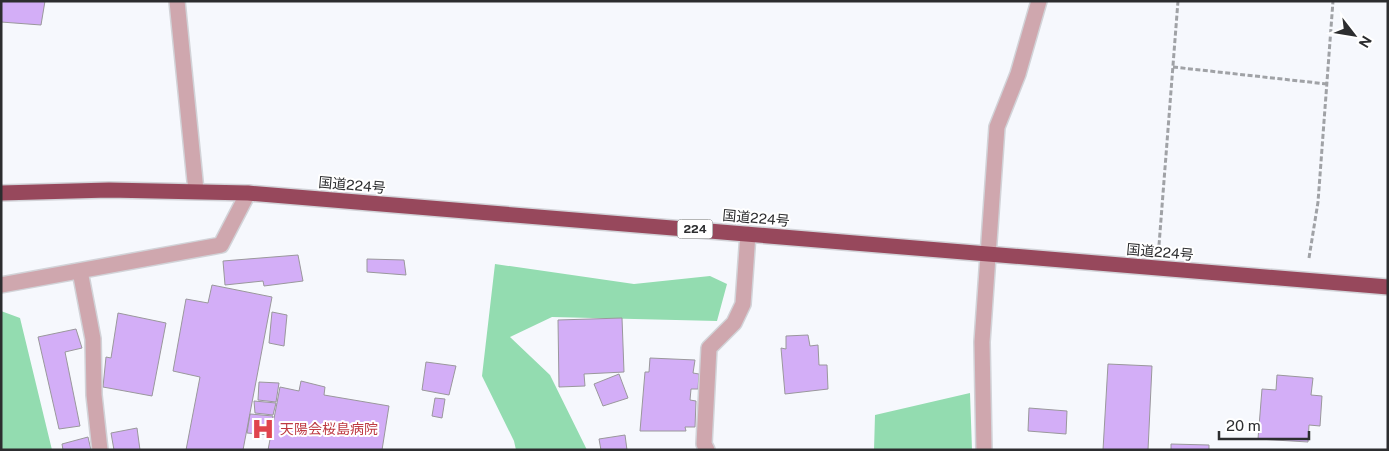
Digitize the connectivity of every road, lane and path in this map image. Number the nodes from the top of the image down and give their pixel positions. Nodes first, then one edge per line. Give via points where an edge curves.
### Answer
1 (177, 1) edge
2 (1039, 1) edge
3 (1178, 1) edge
4 (1333, 1) edge
5 (1173, 66) junction
6 (1327, 84) junction
7 (196, 192) junction
8 (1, 193) edge
9 (248, 193) junction
10 (748, 234) junction
11 (990, 253) junction
12 (1157, 268) junction
13 (80, 270) junction
14 (1305, 281) junction
15 (1, 285) edge
16 (1388, 287) edge
17 (100, 450) edge
18 (707, 450) edge
19 (984, 450) edge

1 - 7 street
2 - 11 street via 1018,74 997,126
3 - 5 path
4 - 6 path
5 - 6 path
5 - 12 path
6 - 14 path via 1318,202
7 - 8 highway, 国道224号 / 224
7 - 9 highway, 国道224号 / 224
9 - 10 highway, 国道224号 / 224
9 - 13 street via 221,245
10 - 11 highway, 国道224号 / 224
10 - 18 street via 743,304 734,323 709,348 704,444
11 - 12 highway, 国道224号 / 224
11 - 19 street via 982,342
12 - 14 highway, 国道224号 / 224
13 - 15 street
13 - 17 street via 93,339 94,395
14 - 16 highway, 国道224号 / 224

